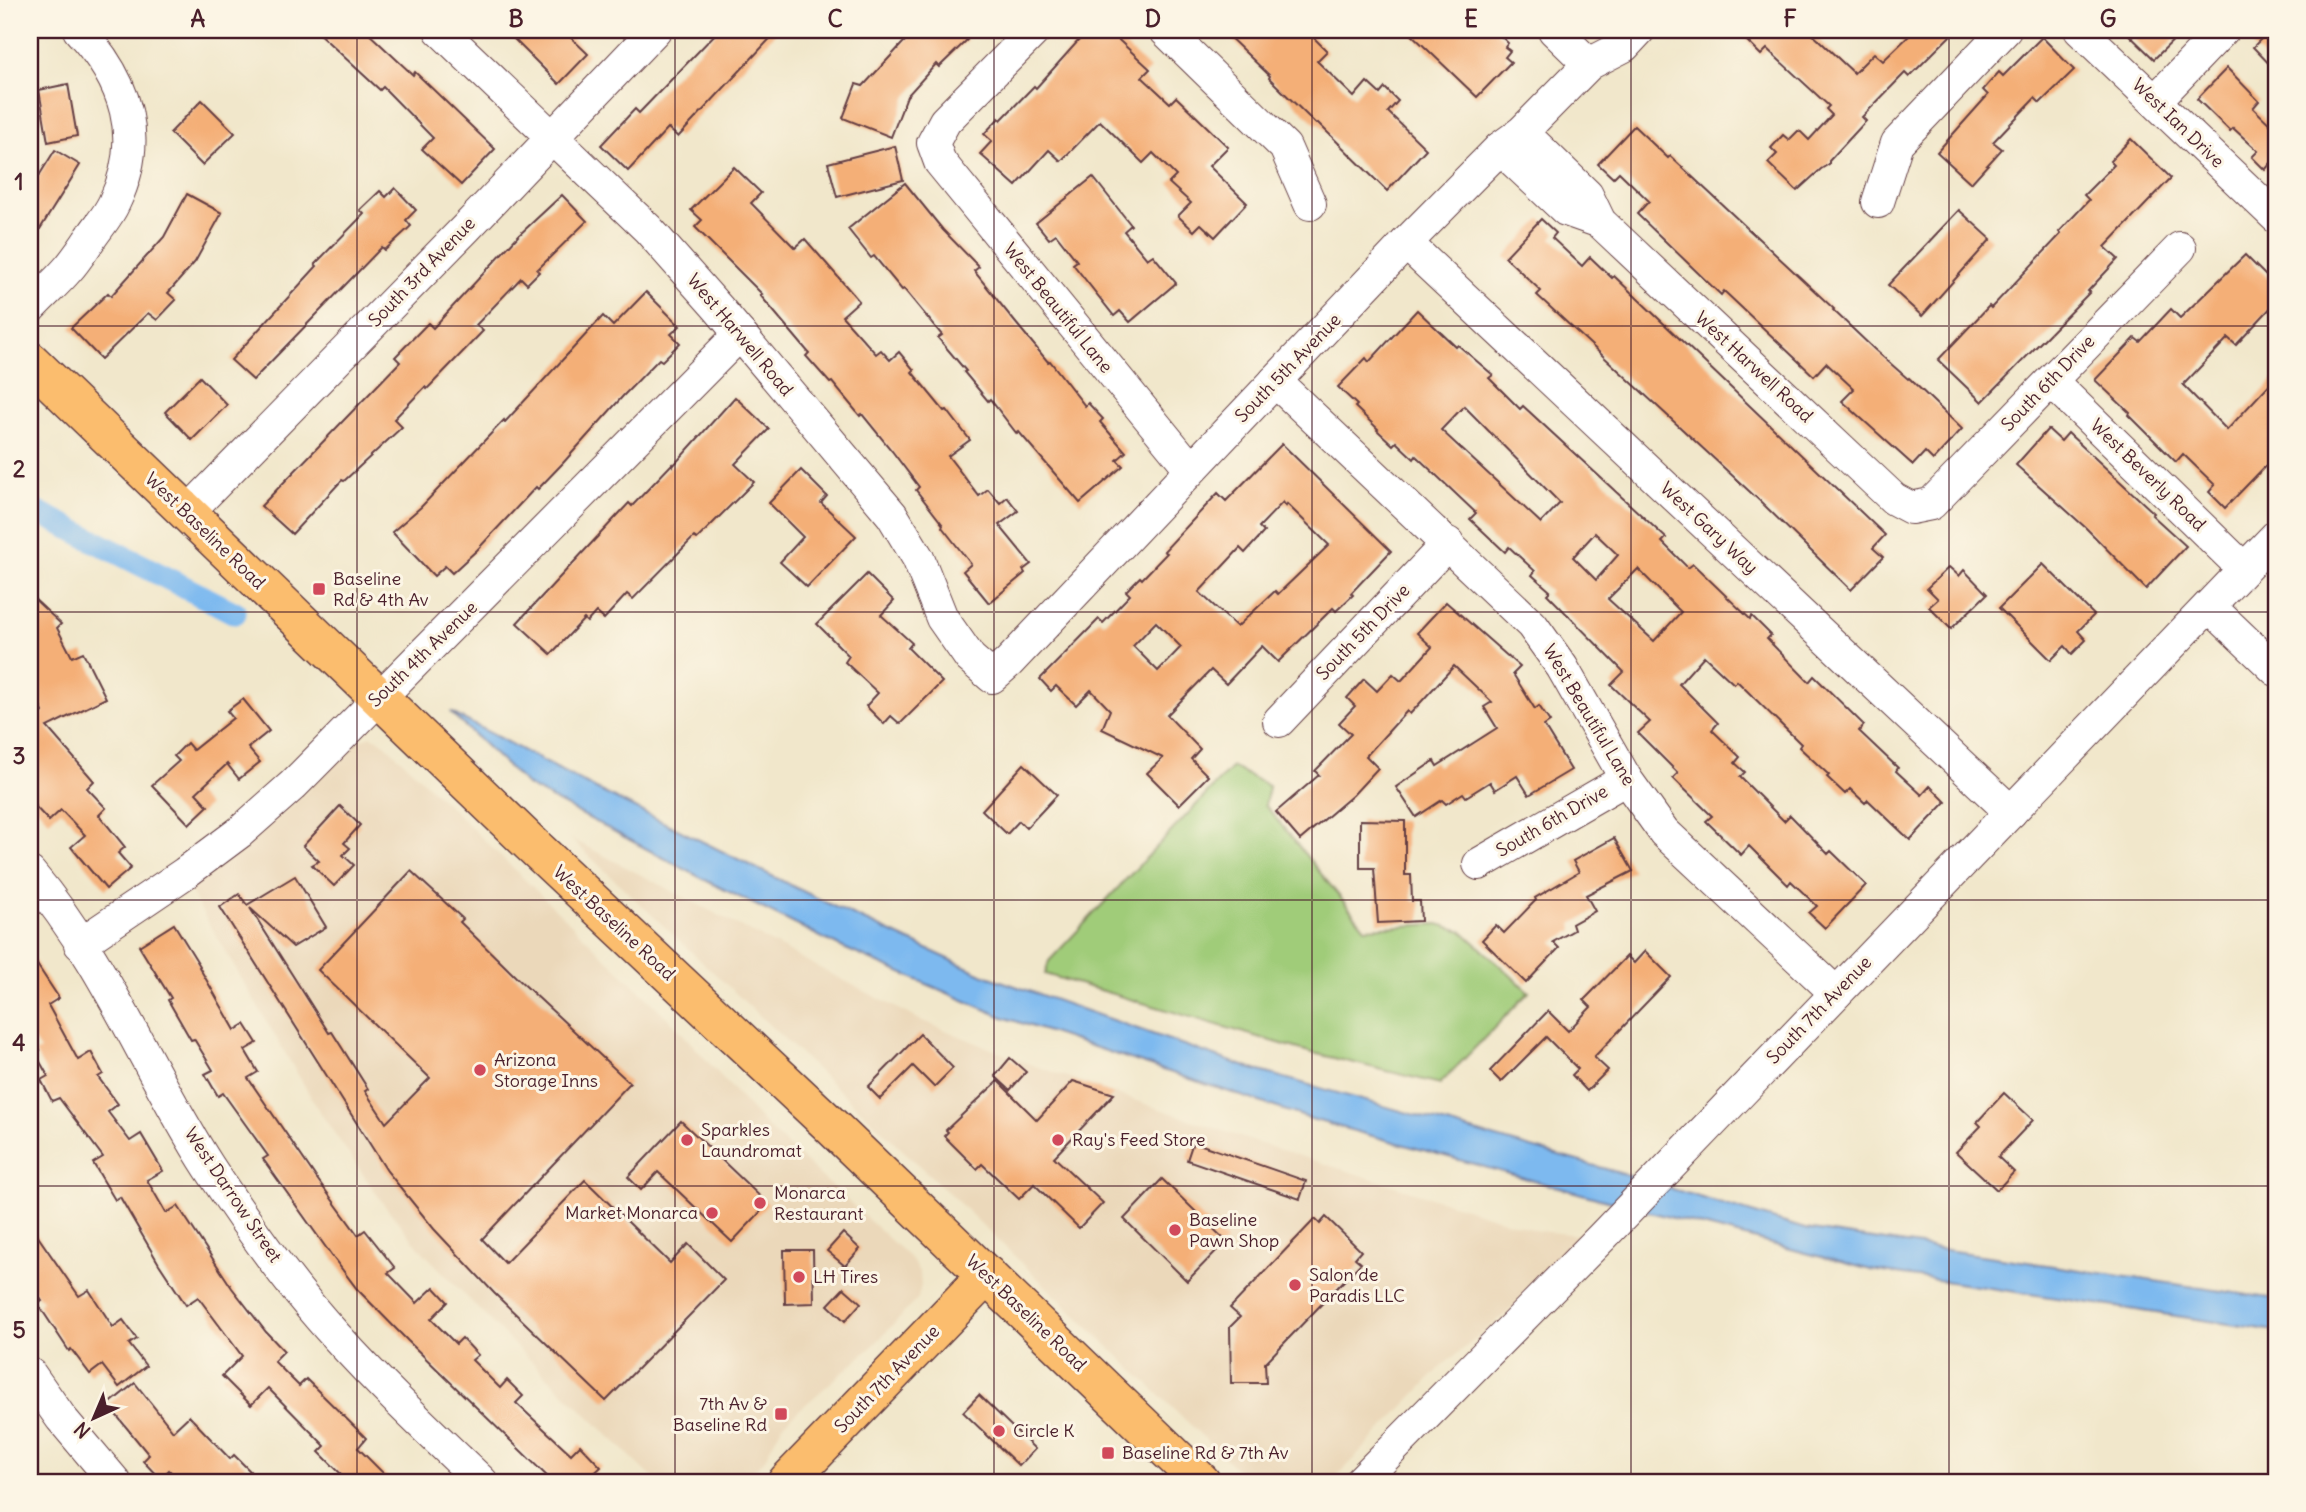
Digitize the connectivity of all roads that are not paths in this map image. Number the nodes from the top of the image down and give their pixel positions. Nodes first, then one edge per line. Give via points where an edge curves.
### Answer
1 (79, 30) edge
2 (440, 30) edge
3 (655, 30) edge
4 (1035, 30) edge
5 (1165, 30) edge
6 (1554, 30) edge
7 (1605, 30) edge
8 (1639, 30) edge
9 (2005, 30) edge
10 (2080, 30) edge
11 (2223, 30) edge
12 (1589, 64) junction
13 (2155, 101) junction
14 (552, 137) junction
15 (1511, 140) junction
16 (1878, 202) dead end
17 (1310, 204) dead end
18 (2276, 217) edge
19 (1406, 243) junction
20 (2180, 248) dead end
21 (30, 308) edge
22 (740, 334) junction
23 (30, 361) edge
24 (1275, 381) junction
25 (2051, 381) junction
26 (1191, 469) junction
27 (1911, 508) joint
28 (187, 513) junction
29 (2276, 536) edge
30 (1448, 543) junction
31 (2244, 569) junction
32 (2208, 606) junction
33 (2276, 670) edge
34 (992, 677) joint
35 (378, 697) junction
36 (1279, 721) dead end
37 (1626, 779) junction
38 (2011, 812) junction
39 (1479, 864) dead end
40 (30, 873) edge
41 (80, 944) junction
42 (1836, 993) junction
43 (987, 1275) junction
44 (30, 1374) edge
45 (115, 1482) edge
46 (482, 1482) edge
47 (787, 1482) edge
48 (1201, 1482) edge
49 (1360, 1482) edge

1 - 21 street via 100,52 115,78 130,125 131,145 110,210 69,268
2 - 14 street, West Harwell Road
3 - 14 street, South 3rd Avenue
4 - 26 street, West Beautiful Lane via 945,121 933,143 940,162
5 - 17 street via 1285,146
6 - 12 street
7 - 12 street, South 5th Avenue
8 - 12 street, South 5th Avenue via 1624,46
9 - 16 street via 1897,143
10 - 13 street, West Ian Drive
11 - 13 street
12 - 15 street, South 5th Avenue
13 - 18 street, West Ian Drive
14 - 22 street, West Harwell Road via 648,229
14 - 28 street, South 3rd Avenue
15 - 19 street, South 5th Avenue
15 - 27 street, West Harwell Road via 1555,182 1587,195 1600,222 1894,499
19 - 24 street, South 5th Avenue
19 - 38 street, West Gary Way
20 - 25 street, South 6th Drive
22 - 34 street, West Harwell Road via 891,515 918,558 942,618 970,658
22 - 35 street, South 4th Avenue
23 - 28 main road, West Baseline Road
24 - 26 street, South 5th Avenue
24 - 30 street, West Beautiful Lane
25 - 27 street, South 6th Drive via 1931,504
25 - 31 street, West Beverly Road
26 - 34 street, South 5th Avenue
28 - 35 main road, West Baseline Road
29 - 31 street, South 7th Avenue
30 - 36 street, South 5th Drive
30 - 37 street, West Beautiful Lane via 1547,644
31 - 32 street, South 7th Avenue
32 - 33 street
32 - 38 street, South 7th Avenue
35 - 41 street, South 4th Avenue via 240,832
35 - 43 main road, West Baseline Road
37 - 39 street, South 6th Drive
37 - 42 street, West Beautiful Lane via 1664,832
38 - 42 street, South 7th Avenue
40 - 41 street, West Darrow Street
41 - 46 street, West Darrow Street via 208,1166 258,1237 336,1336
42 - 49 street, South 7th Avenue
43 - 47 main road, South 7th Avenue
43 - 48 main road, West Baseline Road
44 - 45 street

